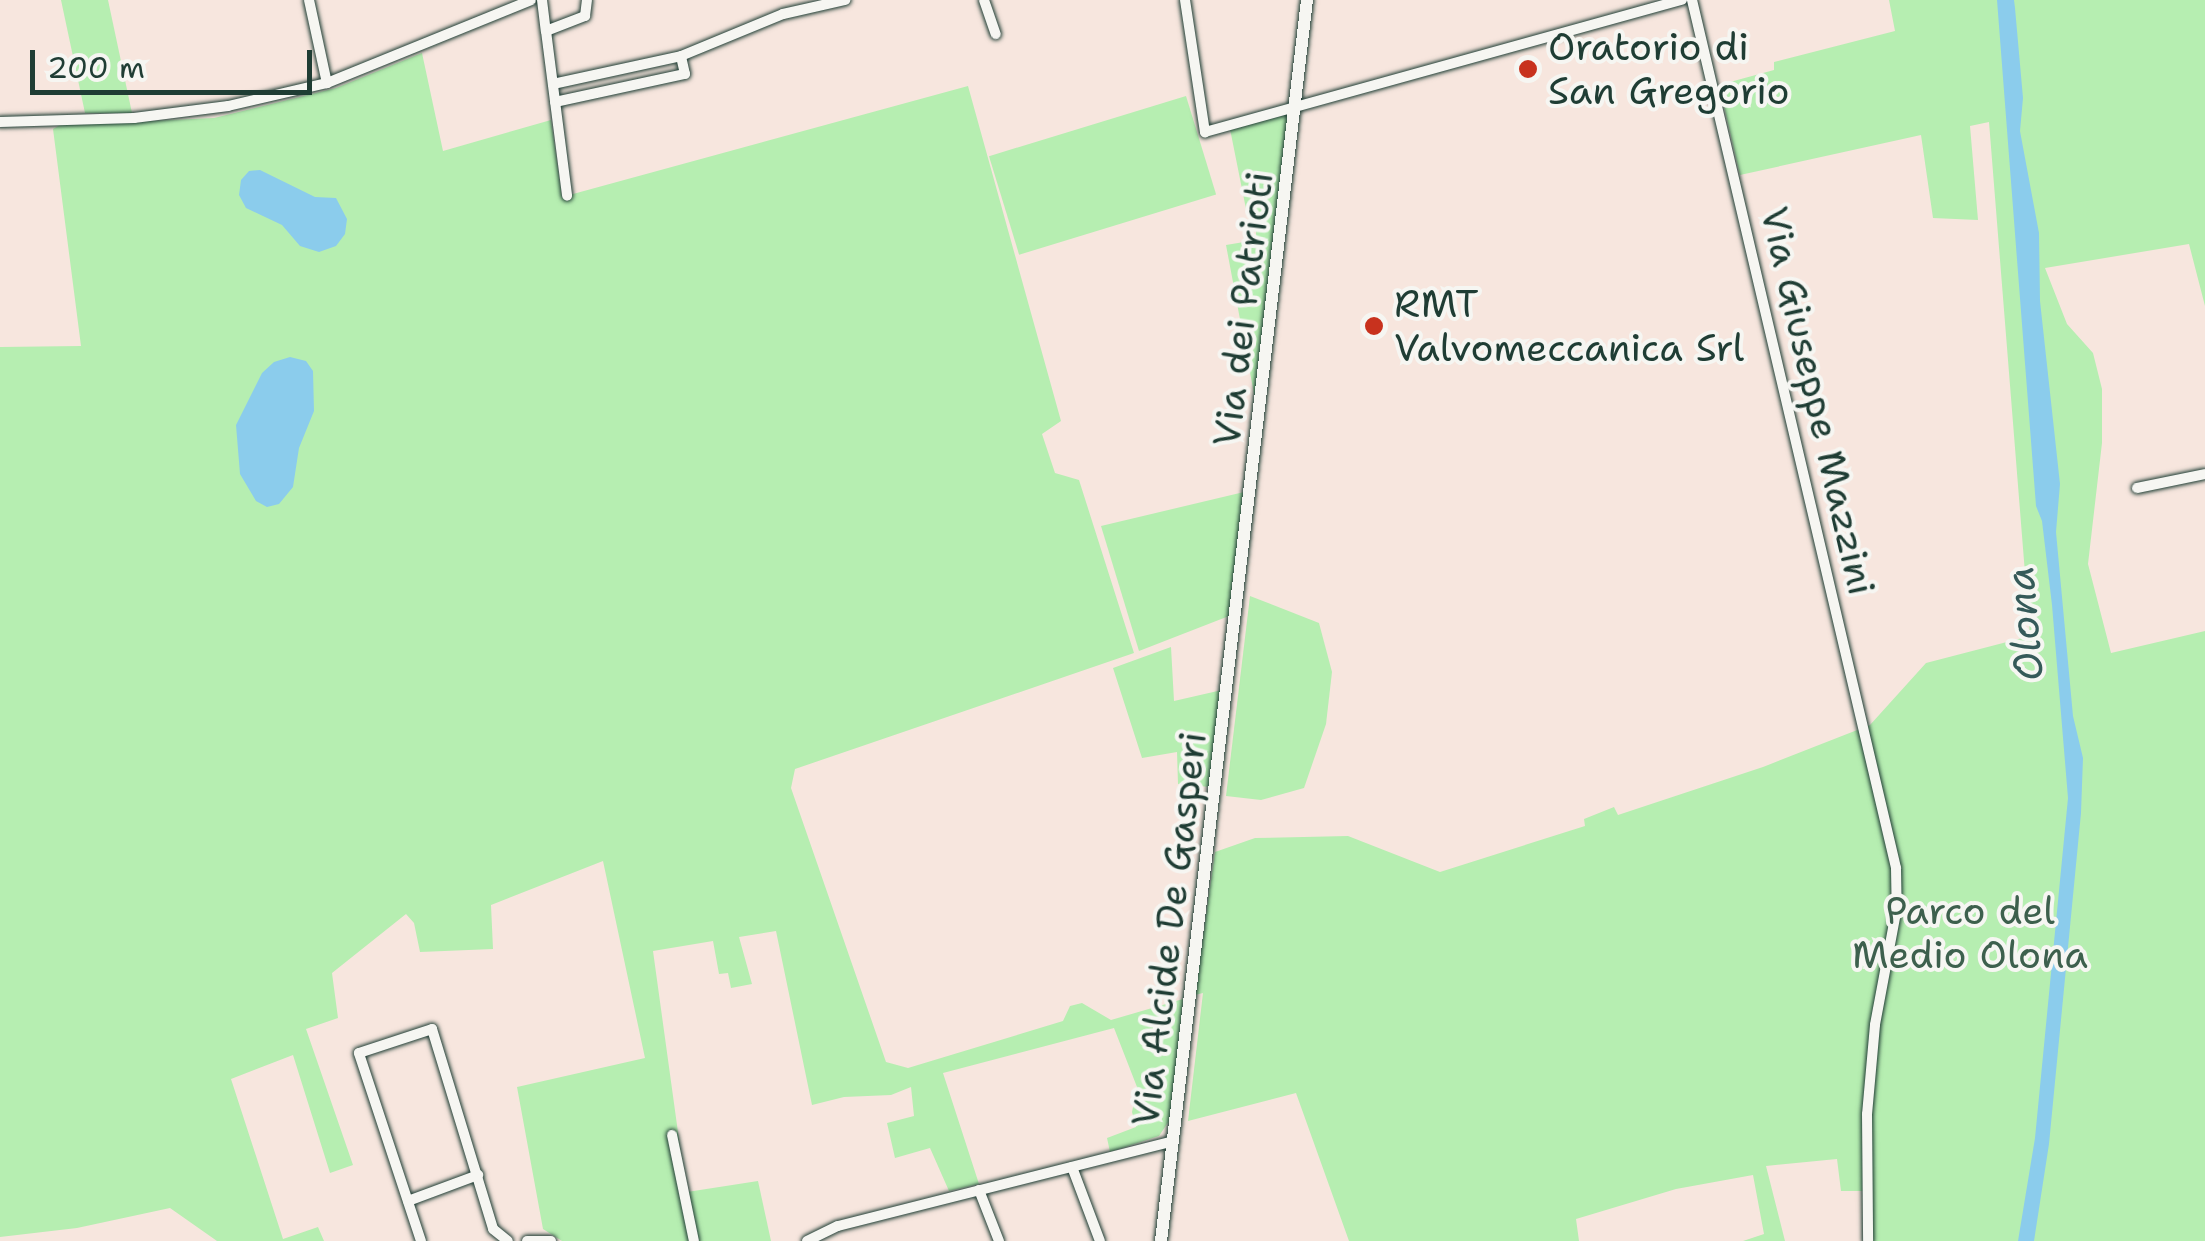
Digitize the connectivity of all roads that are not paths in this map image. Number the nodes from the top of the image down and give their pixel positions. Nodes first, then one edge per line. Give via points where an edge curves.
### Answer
1 (309, 0) edge
2 (531, 0) edge
3 (542, 0) edge
4 (587, 0) edge
5 (846, 0) edge
6 (984, 0) edge
7 (1184, 0) edge
8 (1307, 0) edge
9 (1682, 0) edge
10 (1692, 0) edge
11 (546, 30) junction
12 (996, 34) dead end
13 (682, 56) junction
14 (328, 83) junction
15 (553, 84) junction
16 (555, 102) junction
17 (1298, 103) junction
18 (0, 122) edge
19 (567, 196) dead end
20 (2205, 474) edge
21 (2137, 488) dead end
22 (1236, 624) joint
23 (672, 1136) dead end
24 (1173, 1141) junction
25 (1072, 1167) junction
26 (478, 1175) junction
27 (979, 1190) junction
28 (408, 1201) junction
29 (548, 1240) edge
30 (421, 1241) edge
31 (508, 1241) edge
32 (526, 1241) edge
33 (694, 1241) edge
34 (809, 1241) edge
35 (999, 1241) edge
36 (1100, 1241) edge
37 (1161, 1241) edge
38 (1868, 1241) edge

1 - 14 street
2 - 14 street
3 - 11 street
4 - 11 street via 585,16
5 - 13 street via 783,14
6 - 12 street
7 - 17 street via 1205,132
8 - 17 street, Via dei Patrioti
9 - 17 street
10 - 38 street, Via Giuseppe Mazzini via 1897,895 1867,1114
11 - 15 street
13 - 15 street
13 - 16 street via 685,74
14 - 18 street via 134,118
15 - 16 street
16 - 19 street
17 - 22 street, Via dei Patrioti
20 - 21 street
22 - 24 street, Via Alcide De Gasperi
23 - 33 street
24 - 25 street
24 - 37 street, Via Alcide De Gasperi
25 - 27 street
25 - 36 street
26 - 28 street
26 - 28 street via 432,1029 359,1053
26 - 31 street via 493,1229
27 - 34 street via 838,1226
27 - 35 street
28 - 30 street
29 - 32 street

